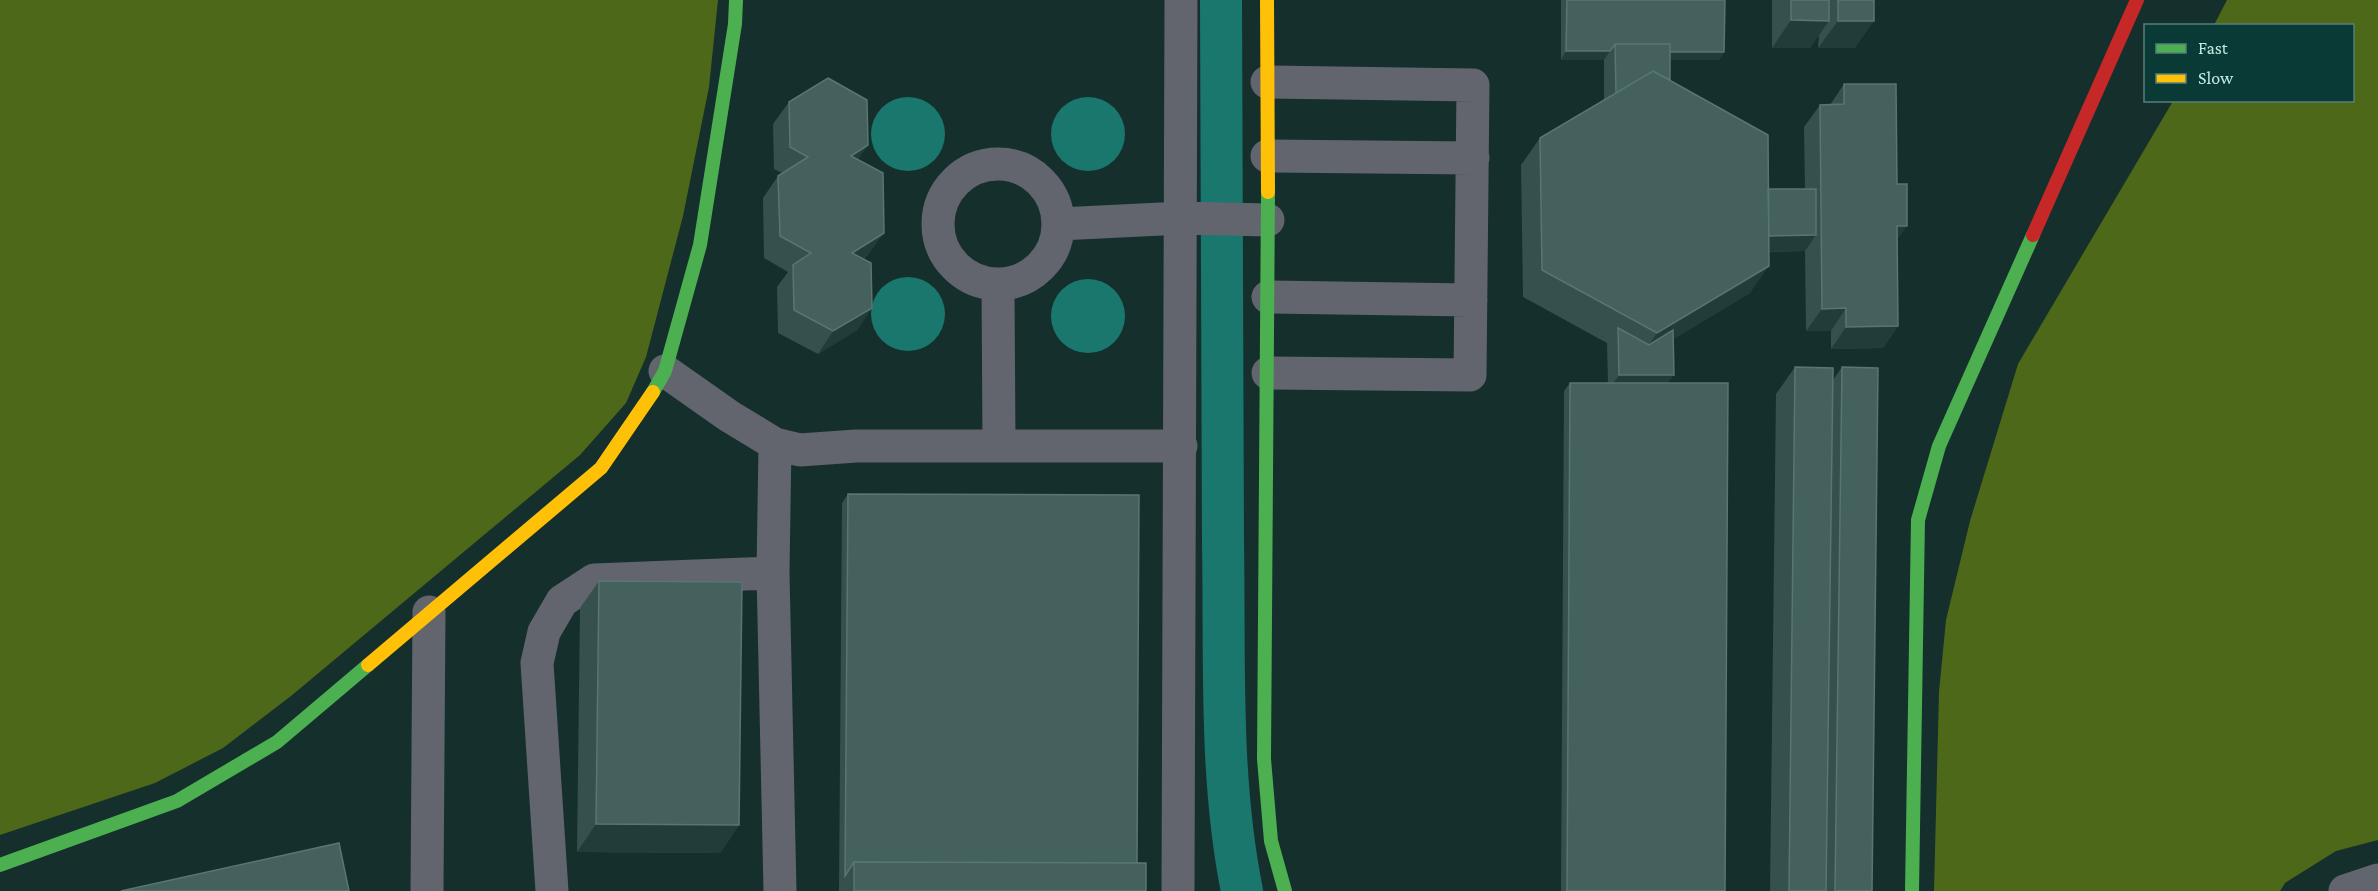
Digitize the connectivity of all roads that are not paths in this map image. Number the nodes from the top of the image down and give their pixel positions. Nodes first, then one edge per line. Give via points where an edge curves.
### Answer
1 (736, 0) edge
2 (1181, 0) edge
3 (1267, 0) edge
4 (2137, 0) edge
5 (1267, 82) junction
6 (1267, 156) junction
7 (1473, 158) junction
8 (1193, 218) junction
9 (1255, 220) junction
10 (1059, 224) junction
11 (998, 285) junction
12 (1268, 297) junction
13 (1471, 300) junction
14 (665, 371) junction
15 (1268, 373) junction
16 (775, 444) junction
17 (999, 446) junction
18 (1181, 446) junction
19 (773, 573) junction
20 (429, 612) junction
21 (0, 865) edge
22 (2378, 880) edge
23 (427, 891) edge
24 (552, 891) edge
25 (780, 891) edge
26 (1178, 891) edge
27 (1285, 891) edge
28 (1912, 891) edge
29 (2345, 891) edge

1 - 14 street via 700,245
2 - 8 street
3 - 5 street
4 - 28 street via 1939,446 1918,520
5 - 6 street
5 - 7 street via 1473,85
6 - 7 street
6 - 9 street
7 - 13 street
8 - 9 street
8 - 10 street
8 - 18 street
9 - 12 street
10 - 11 street via 1056,243 1047,260 1017,282
10 - 11 street via 1047,188 1017,166 980,166 949,188 940,205 937,224 948,259 979,282
11 - 17 street
12 - 13 street
12 - 15 street
13 - 15 street via 1470,375
14 - 16 street
14 - 20 street via 601,468
15 - 27 street via 1264,759 1271,841
16 - 17 street via 801,450
16 - 19 street
17 - 18 street
18 - 26 street
19 - 24 street via 594,580 562,601 544,632 537,663
19 - 25 street
20 - 21 street via 277,742 187,796
20 - 23 street
22 - 29 street

